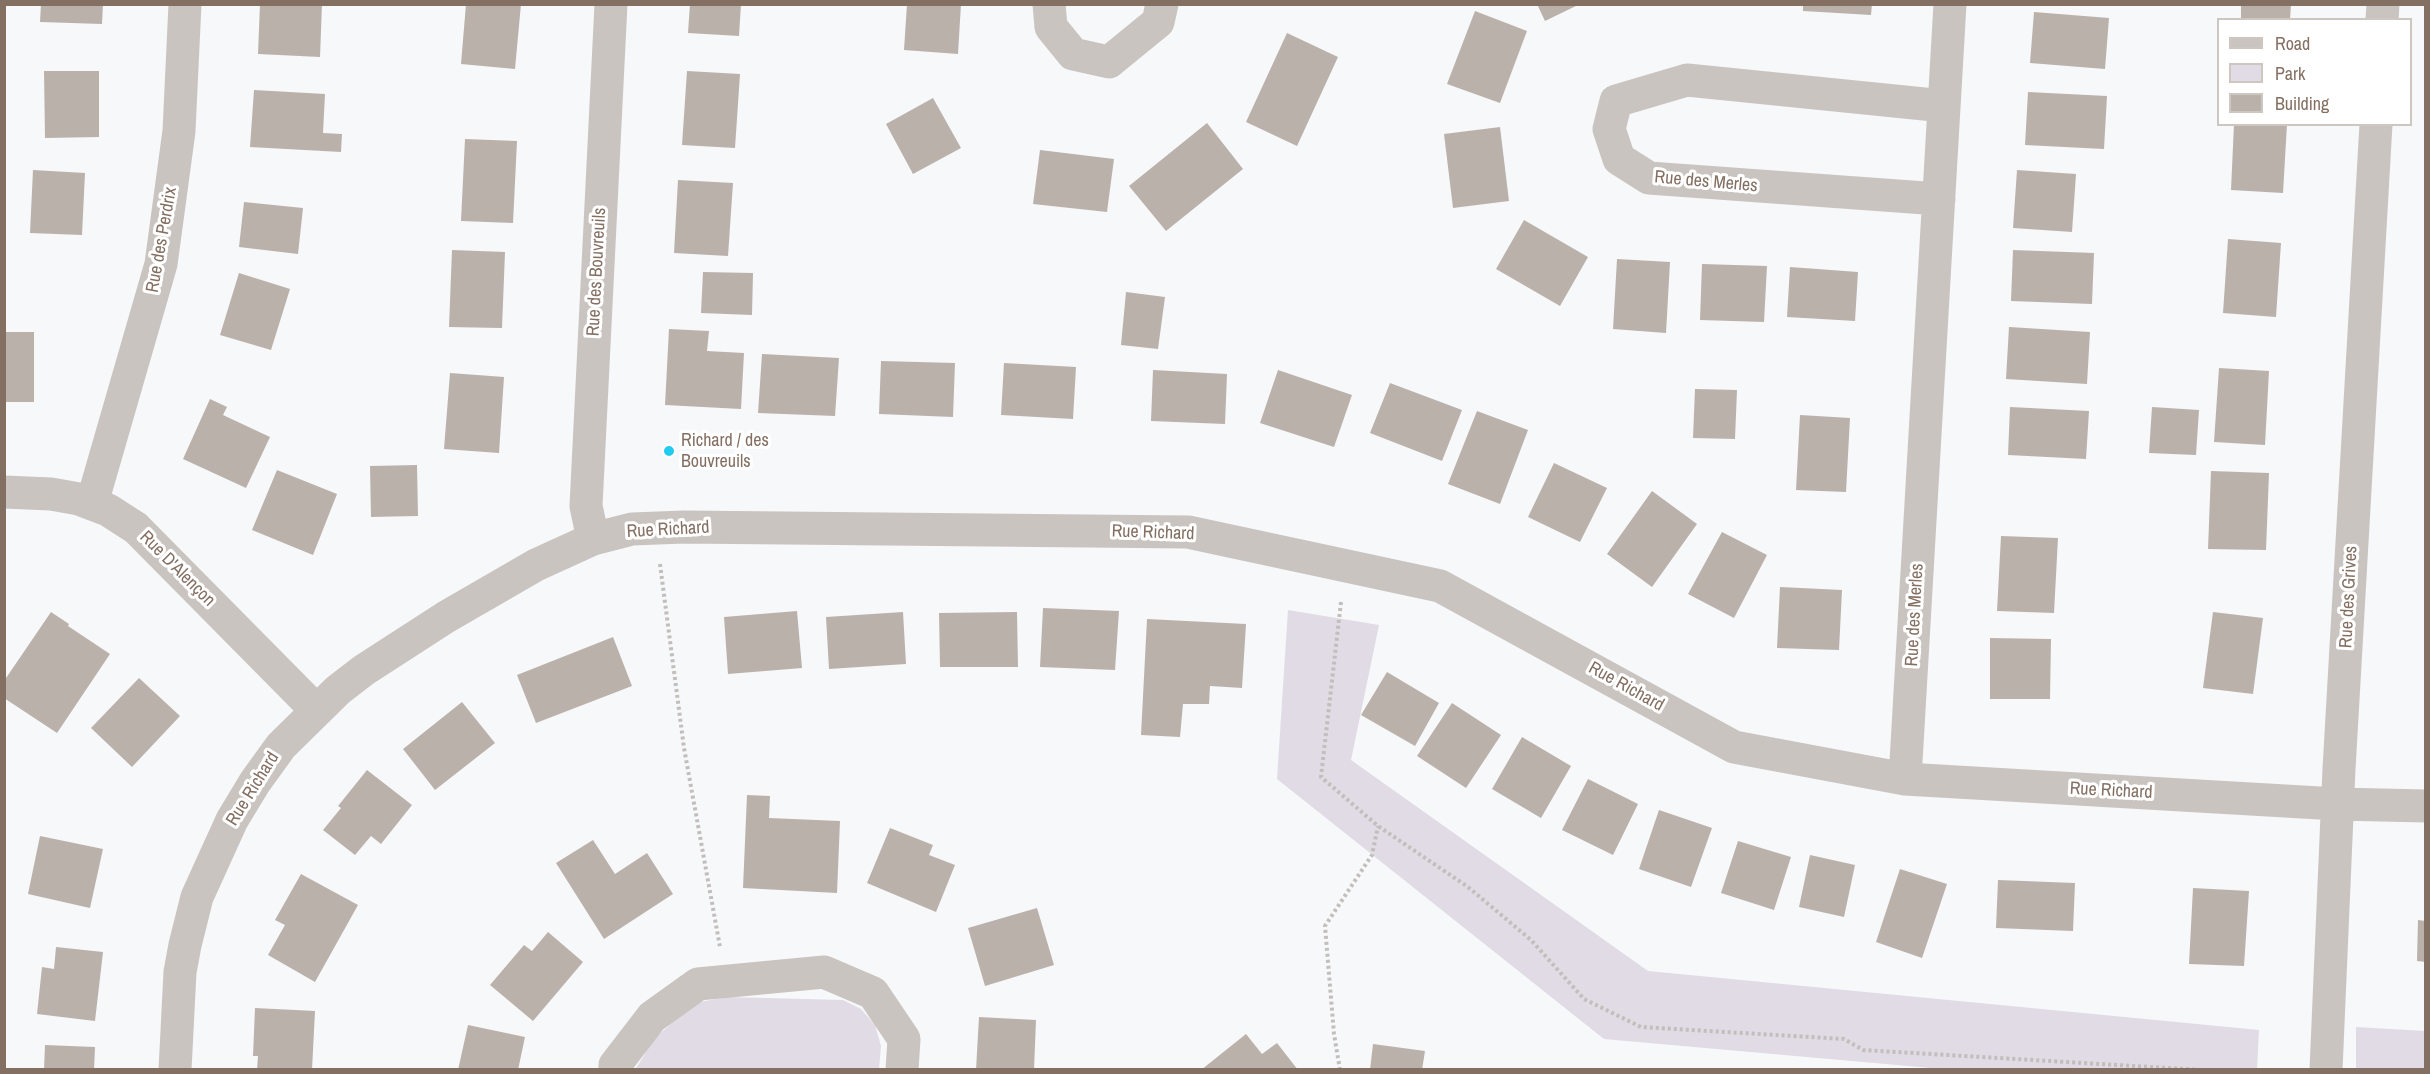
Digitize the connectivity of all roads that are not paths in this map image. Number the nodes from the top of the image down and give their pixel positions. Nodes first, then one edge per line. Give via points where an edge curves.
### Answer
1 (185, 4) edge
2 (610, 4) edge
3 (1049, 4) edge
4 (1162, 4) edge
5 (1950, 4) edge
6 (1944, 106) junction
7 (2376, 126) edge
8 (1939, 200) junction
9 (4, 492) edge
10 (92, 503) junction
11 (593, 540) junction
12 (316, 710) junction
13 (1905, 780) junction
14 (2337, 804) junction
15 (2426, 806) edge
16 (175, 1070) edge
17 (615, 1070) edge
18 (902, 1070) edge
19 (2326, 1070) edge

1 - 10 street, Rue des Perdrix via 179,131 161,264
2 - 11 street, Rue des Bouvreuils via 586,506
3 - 4 street via 1051,27 1073,54 1109,62 1158,22
5 - 6 street, Rue des Merles
6 - 8 street, Rue des Merles
6 - 8 street, Rue des Merles via 1688,80 1616,101 1609,129 1618,159 1649,178
7 - 14 street, Rue des Grives
8 - 13 street, Rue des Merles
9 - 10 street, Rue D'Alençon via 68,496
10 - 12 street, Rue D'Alençon via 122,518 153,543
11 - 12 street, Rue Richard via 526,570 446,616 364,670
11 - 13 street, Rue Richard via 656,527 1188,532 1440,586 1734,747
12 - 16 street, Rue Richard via 281,746 242,802 197,897 180,972
13 - 14 street, Rue Richard
14 - 15 street, Rue Richard
14 - 19 street, Rue des Grives
17 - 18 street via 652,1017 698,984 825,972 873,993 904,1039

